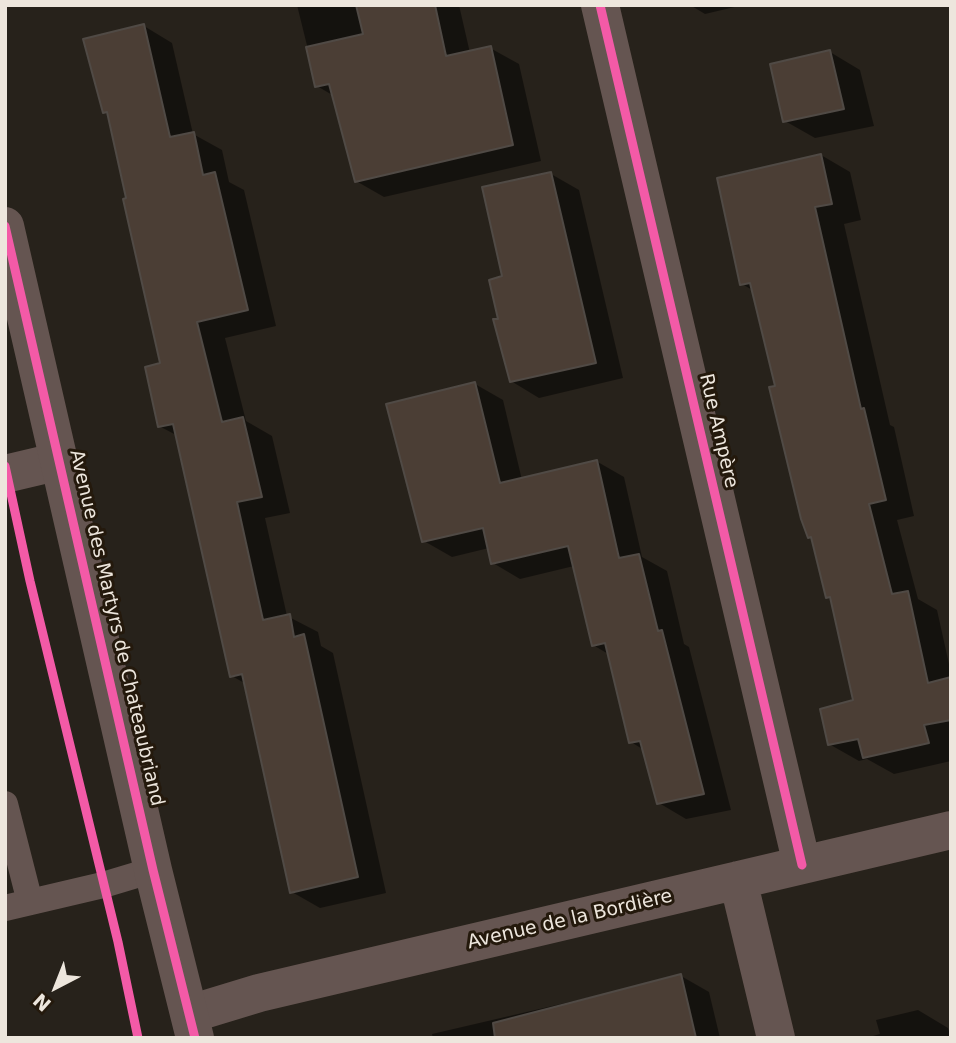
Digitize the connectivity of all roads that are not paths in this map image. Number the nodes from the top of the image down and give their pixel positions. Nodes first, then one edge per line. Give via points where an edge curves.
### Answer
1 (600, 5) edge
2 (5, 226) edge
3 (60, 461) junction
4 (5, 474) edge
5 (5, 804) edge
6 (951, 830) edge
7 (803, 865) junction
8 (153, 870) junction
9 (738, 880) junction
10 (17, 905) edge
11 (192, 1026) edge
12 (776, 1038) edge

1 - 7 street, Rue Ampère
2 - 3 street, Avenue des Martyrs de Chateaubriand
3 - 4 street
3 - 8 street, Avenue des Martyrs de Chateaubriand
5 - 10 lane
6 - 7 street, Avenue de la Bordière
7 - 9 street, Avenue de la Bordière
8 - 10 lane
8 - 11 street, Avenue des Martyrs de Chateaubriand
9 - 11 street, Avenue de la Bordière via 259,993
9 - 12 street

